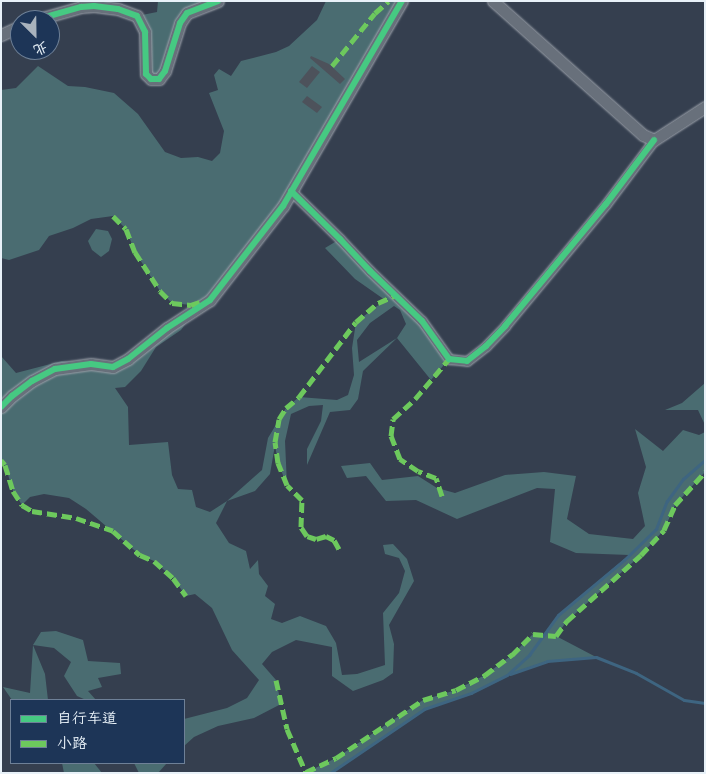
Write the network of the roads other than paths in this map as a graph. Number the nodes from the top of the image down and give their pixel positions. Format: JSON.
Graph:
{"nodes":[{"id":1,"x":218,"y":1,"type":"edge"},
{"id":2,"x":402,"y":1,"type":"edge"},
{"id":3,"x":493,"y":1,"type":"edge"},
{"id":4,"x":60,"y":13,"type":"edge"},
{"id":5,"x":705,"y":108,"type":"edge"},
{"id":6,"x":654,"y":140,"type":"junction"},
{"id":7,"x":292,"y":191,"type":"junction"},
{"id":8,"x":1,"y":407,"type":"edge"}],
"edges":[{"from":1,"to":4,"type":"street"},
{"from":2,"to":7,"type":"street"},
{"from":3,"to":6,"type":"street"},
{"from":5,"to":6,"type":"street"},
{"from":6,"to":7,"type":"street"},
{"from":7,"to":8,"type":"street"}]}
